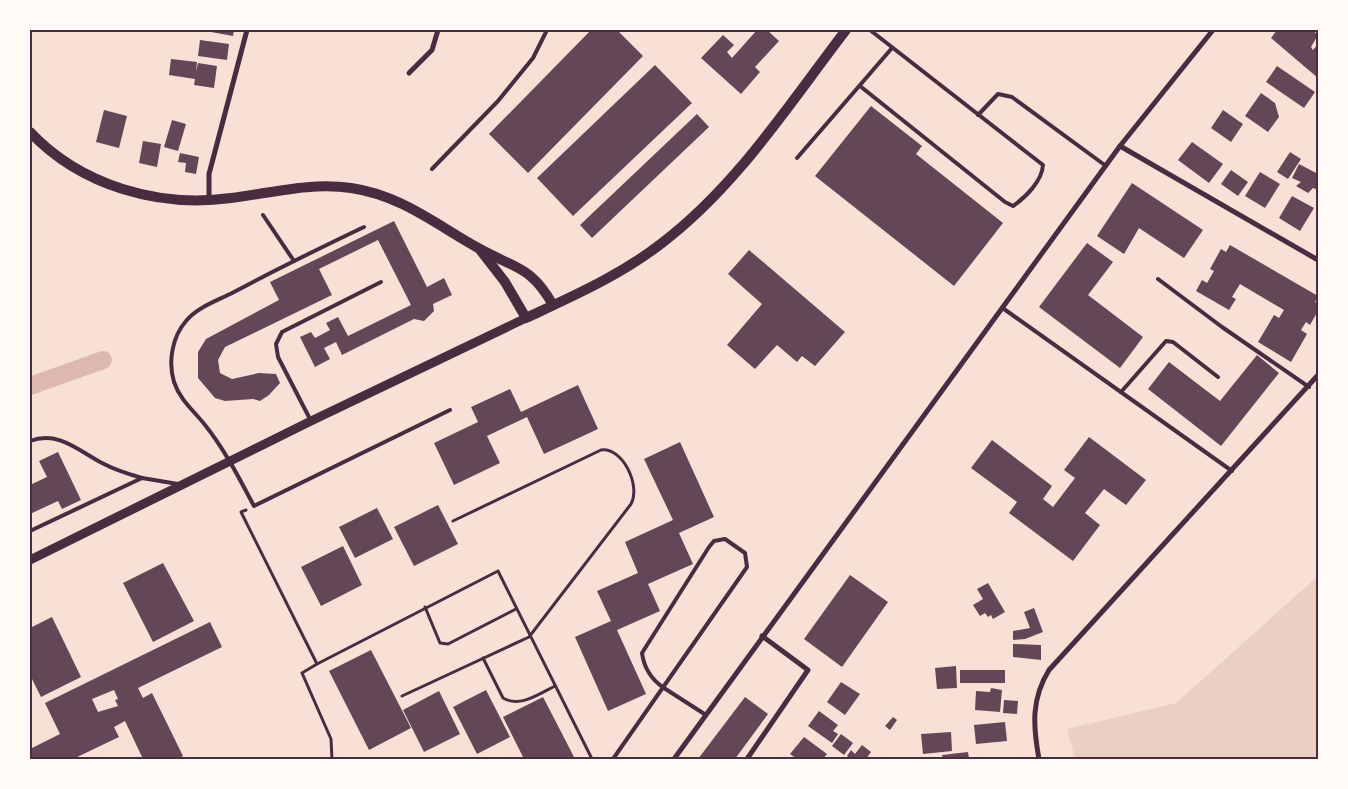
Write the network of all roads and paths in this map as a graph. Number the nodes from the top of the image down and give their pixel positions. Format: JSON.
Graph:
{"nodes":[{"id":1,"x":247,"y":30,"type":"edge"},
{"id":2,"x":438,"y":30,"type":"edge"},
{"id":3,"x":547,"y":30,"type":"edge"},
{"id":4,"x":845,"y":30,"type":"edge"},
{"id":5,"x":870,"y":30,"type":"edge"},
{"id":6,"x":1213,"y":30,"type":"edge"},
{"id":7,"x":892,"y":48,"type":"junction"},
{"id":8,"x":409,"y":73,"type":"dead end"},
{"id":9,"x":860,"y":86,"type":"junction"},
{"id":10,"x":978,"y":115,"type":"junction"},
{"id":11,"x":30,"y":132,"type":"edge"},
{"id":12,"x":1120,"y":146,"type":"junction"},
{"id":13,"x":797,"y":158,"type":"dead end"},
{"id":14,"x":1106,"y":166,"type":"junction"},
{"id":15,"x":432,"y":169,"type":"dead end"},
{"id":16,"x":209,"y":201,"type":"junction"},
{"id":17,"x":264,"y":215,"type":"dead end"},
{"id":18,"x":364,"y":227,"type":"dead end"},
{"id":19,"x":480,"y":250,"type":"junction"},
{"id":20,"x":1318,"y":260,"type":"edge"},
{"id":21,"x":294,"y":261,"type":"junction"},
{"id":22,"x":1158,"y":280,"type":"dead end"},
{"id":23,"x":381,"y":282,"type":"dead end"},
{"id":24,"x":553,"y":305,"type":"junction"},
{"id":25,"x":1004,"y":308,"type":"junction"},
{"id":26,"x":526,"y":318,"type":"junction"},
{"id":27,"x":1318,"y":375,"type":"edge"},
{"id":28,"x":1218,"y":377,"type":"dead end"},
{"id":29,"x":1309,"y":387,"type":"junction"},
{"id":30,"x":1121,"y":392,"type":"junction"},
{"id":31,"x":450,"y":410,"type":"dead end"},
{"id":32,"x":311,"y":421,"type":"junction"},
{"id":33,"x":30,"y":441,"type":"edge"},
{"id":34,"x":231,"y":461,"type":"junction"},
{"id":35,"x":1232,"y":471,"type":"junction"},
{"id":36,"x":142,"y":478,"type":"junction"},
{"id":37,"x":183,"y":485,"type":"junction"},
{"id":38,"x":254,"y":506,"type":"junction"},
{"id":39,"x":453,"y":521,"type":"dead end"},
{"id":40,"x":30,"y":530,"type":"edge"},
{"id":41,"x":30,"y":560,"type":"edge"},
{"id":42,"x":425,"y":607,"type":"junction"},
{"id":43,"x":516,"y":609,"type":"junction"},
{"id":44,"x":762,"y":636,"type":"junction"},
{"id":45,"x":529,"y":637,"type":"junction"},
{"id":46,"x":483,"y":658,"type":"junction"},
{"id":47,"x":317,"y":664,"type":"junction"},
{"id":48,"x":555,"y":686,"type":"junction"},
{"id":49,"x":664,"y":688,"type":"junction"},
{"id":50,"x":402,"y":696,"type":"dead end"},
{"id":51,"x":706,"y":715,"type":"junction"},
{"id":52,"x":332,"y":759,"type":"edge"},
{"id":53,"x":592,"y":759,"type":"edge"},
{"id":54,"x":613,"y":759,"type":"edge"},
{"id":55,"x":674,"y":759,"type":"edge"},
{"id":56,"x":747,"y":759,"type":"edge"},
{"id":57,"x":1039,"y":759,"type":"edge"}],
"edges":[{"from":1,"to":16,"type":"street"},
{"from":2,"to":8,"type":"street"},
{"from":3,"to":15,"type":"lane"},
{"from":4,"to":24,"type":"main road"},
{"from":5,"to":7,"type":"lane"},
{"from":6,"to":12,"type":"street"},
{"from":7,"to":9,"type":"lane"},
{"from":7,"to":10,"type":"lane"},
{"from":9,"to":10,"type":"lane"},
{"from":9,"to":13,"type":"lane"},
{"from":10,"to":14,"type":"lane"},
{"from":11,"to":16,"type":"main road"},
{"from":12,"to":14,"type":"street"},
{"from":12,"to":20,"type":"street"},
{"from":14,"to":25,"type":"street"},
{"from":16,"to":19,"type":"main road"},
{"from":17,"to":21,"type":"lane"},
{"from":18,"to":21,"type":"lane"},
{"from":19,"to":24,"type":"main road"},
{"from":19,"to":26,"type":"main road"},
{"from":21,"to":34,"type":"lane"},
{"from":22,"to":29,"type":"lane"},
{"from":23,"to":32,"type":"lane"},
{"from":24,"to":26,"type":"main road"},
{"from":25,"to":30,"type":"lane"},
{"from":25,"to":44,"type":"street"},
{"from":26,"to":32,"type":"street"},
{"from":27,"to":29,"type":"street"},
{"from":28,"to":30,"type":"lane"},
{"from":29,"to":35,"type":"street"},
{"from":30,"to":35,"type":"lane"},
{"from":31,"to":38,"type":"lane"},
{"from":32,"to":34,"type":"street"},
{"from":33,"to":36,"type":"lane"},
{"from":34,"to":37,"type":"street"},
{"from":34,"to":38,"type":"lane"},
{"from":35,"to":57,"type":"street"},
{"from":36,"to":37,"type":"lane"},
{"from":36,"to":40,"type":"lane"},
{"from":37,"to":41,"type":"street"},
{"from":38,"to":47,"type":"path"},
{"from":39,"to":45,"type":"path"},
{"from":42,"to":43,"type":"path"},
{"from":42,"to":43,"type":"path"},
{"from":42,"to":47,"type":"path"},
{"from":43,"to":45,"type":"path"},
{"from":44,"to":51,"type":"street"},
{"from":44,"to":56,"type":"street"},
{"from":45,"to":46,"type":"path"},
{"from":45,"to":48,"type":"path"},
{"from":46,"to":48,"type":"path"},
{"from":46,"to":50,"type":"path"},
{"from":47,"to":52,"type":"path"},
{"from":48,"to":53,"type":"path"},
{"from":49,"to":49,"type":"lane"},
{"from":49,"to":51,"type":"lane"},
{"from":49,"to":54,"type":"lane"},
{"from":51,"to":55,"type":"street"}]}
